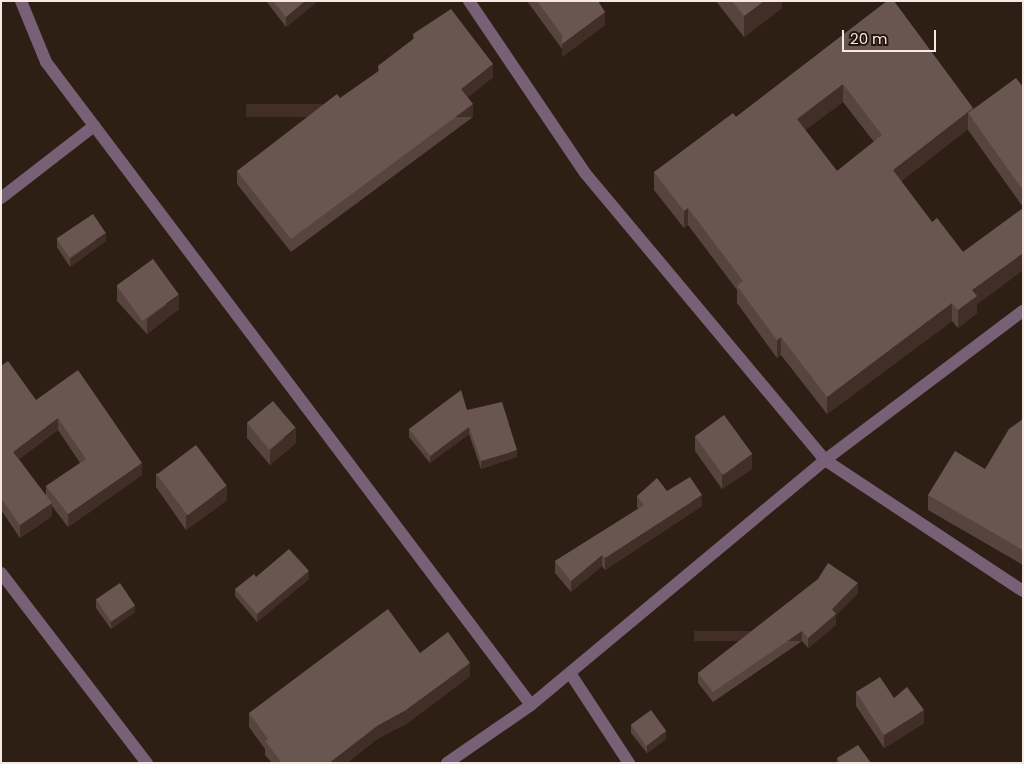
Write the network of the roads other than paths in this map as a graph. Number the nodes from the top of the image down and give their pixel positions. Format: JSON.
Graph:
{"nodes":[{"id":1,"x":21,"y":1,"type":"edge"},
{"id":2,"x":469,"y":1,"type":"edge"},
{"id":3,"x":94,"y":126,"type":"junction"},
{"id":4,"x":1,"y":198,"type":"edge"},
{"id":5,"x":1023,"y":311,"type":"edge"},
{"id":6,"x":825,"y":460,"type":"junction"},
{"id":7,"x":1,"y":573,"type":"edge"},
{"id":8,"x":1023,"y":591,"type":"edge"},
{"id":9,"x":570,"y":673,"type":"junction"},
{"id":10,"x":531,"y":704,"type":"junction"},
{"id":11,"x":147,"y":763,"type":"edge"},
{"id":12,"x":447,"y":763,"type":"edge"},
{"id":13,"x":629,"y":763,"type":"edge"}],
"edges":[{"from":1,"to":3,"type":"street"},
{"from":2,"to":6,"type":"street"},
{"from":3,"to":4,"type":"street"},
{"from":3,"to":10,"type":"street"},
{"from":5,"to":6,"type":"street"},
{"from":6,"to":8,"type":"street"},
{"from":6,"to":9,"type":"street"},
{"from":7,"to":11,"type":"street"},
{"from":9,"to":10,"type":"street"},
{"from":9,"to":13,"type":"street"},
{"from":10,"to":12,"type":"street"}]}
